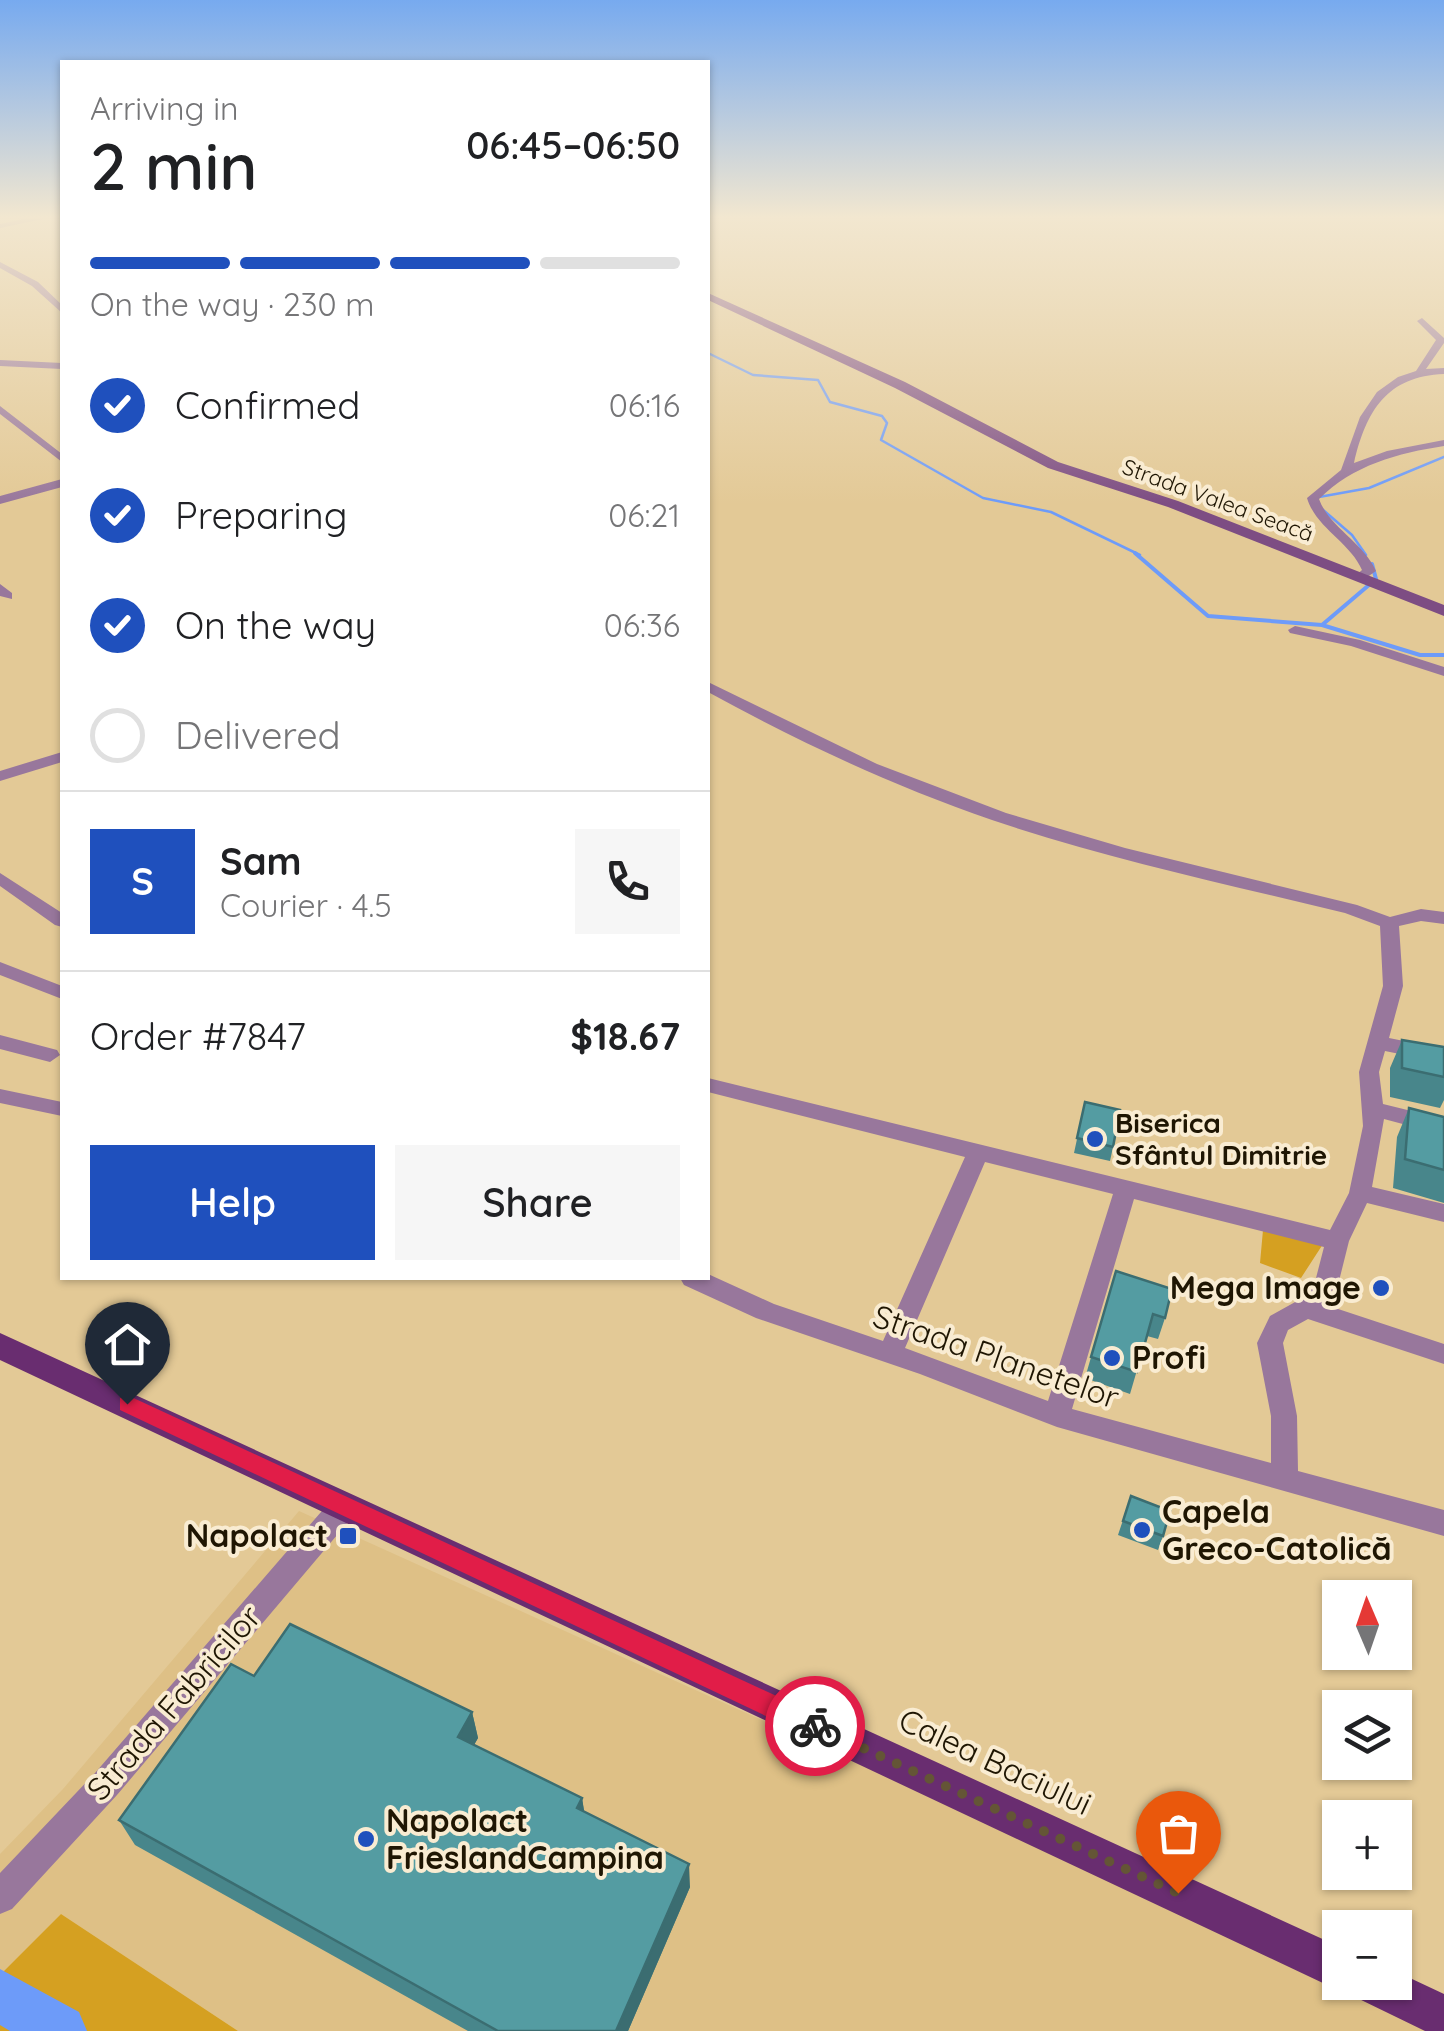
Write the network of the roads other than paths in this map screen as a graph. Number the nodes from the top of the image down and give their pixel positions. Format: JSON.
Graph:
{"nodes":[{"id":1,"x":745,"y":314,"type":"edge"},
{"id":2,"x":1422,"y":321,"type":"dead end"},
{"id":3,"x":0,"y":363,"type":"edge"},
{"id":4,"x":60,"y":366,"type":"edge"},
{"id":5,"x":1420,"y":370,"type":"junction"},
{"id":6,"x":1444,"y":371,"type":"edge"},
{"id":7,"x":0,"y":409,"type":"edge"},
{"id":8,"x":1444,"y":443,"type":"edge"},
{"id":9,"x":60,"y":457,"type":"edge"},
{"id":10,"x":1347,"y":471,"type":"junction"},
{"id":11,"x":60,"y":483,"type":"edge"},
{"id":12,"x":0,"y":500,"type":"edge"},
{"id":13,"x":1362,"y":578,"type":"junction"},
{"id":14,"x":1444,"y":611,"type":"edge"},
{"id":15,"x":1295,"y":630,"type":"dead end"},
{"id":16,"x":1444,"y":672,"type":"edge"},
{"id":17,"x":710,"y":687,"type":"edge"},
{"id":18,"x":60,"y":758,"type":"edge"},
{"id":19,"x":0,"y":776,"type":"edge"},
{"id":20,"x":0,"y":878,"type":"edge"},
{"id":21,"x":1444,"y":918,"type":"edge"},
{"id":22,"x":60,"y":920,"type":"edge"},
{"id":23,"x":1389,"y":923,"type":"junction"},
{"id":24,"x":0,"y":968,"type":"edge"},
{"id":25,"x":60,"y":991,"type":"edge"},
{"id":26,"x":0,"y":1042,"type":"edge"},
{"id":27,"x":1378,"y":1043,"type":"junction"},
{"id":28,"x":50,"y":1054,"type":"dead end"},
{"id":29,"x":1444,"y":1056,"type":"edge"},
{"id":30,"x":710,"y":1085,"type":"edge"},
{"id":31,"x":0,"y":1096,"type":"edge"},
{"id":32,"x":60,"y":1109,"type":"edge"},
{"id":33,"x":1374,"y":1109,"type":"junction"},
{"id":34,"x":1444,"y":1126,"type":"edge"},
{"id":35,"x":978,"y":1152,"type":"junction"},
{"id":36,"x":1126,"y":1188,"type":"junction"},
{"id":37,"x":1360,"y":1192,"type":"junction"},
{"id":38,"x":1444,"y":1213,"type":"edge"},
{"id":39,"x":1337,"y":1240,"type":"junction"},
{"id":40,"x":696,"y":1280,"type":"edge"},
{"id":41,"x":1306,"y":1308,"type":"junction"},
{"id":42,"x":0,"y":1346,"type":"edge"},
{"id":43,"x":890,"y":1354,"type":"junction"},
{"id":44,"x":1444,"y":1354,"type":"edge"},
{"id":45,"x":1056,"y":1416,"type":"junction"},
{"id":46,"x":1285,"y":1480,"type":"junction"},
{"id":47,"x":344,"y":1506,"type":"junction"},
{"id":48,"x":1444,"y":1523,"type":"edge"},
{"id":49,"x":8,"y":1887,"type":"edge"},
{"id":50,"x":1322,"y":1961,"type":"edge"},
{"id":51,"x":1408,"y":2000,"type":"edge"},
{"id":52,"x":1444,"y":2017,"type":"edge"}],
"edges":[{"from":1,"to":13,"type":"main road","name":"Strada Valea Seacă"},
{"from":2,"to":5,"type":"street"},
{"from":3,"to":4,"type":"street"},
{"from":5,"to":6,"type":"street"},
{"from":5,"to":10,"type":"street"},
{"from":7,"to":9,"type":"street"},
{"from":8,"to":10,"type":"street"},
{"from":10,"to":13,"type":"street"},
{"from":11,"to":12,"type":"street"},
{"from":13,"to":14,"type":"main road","name":"Strada Valea Seacă"},
{"from":15,"to":16,"type":"street"},
{"from":17,"to":23,"type":"street"},
{"from":18,"to":19,"type":"street"},
{"from":20,"to":22,"type":"street"},
{"from":21,"to":23,"type":"street"},
{"from":23,"to":27,"type":"street"},
{"from":24,"to":25,"type":"street"},
{"from":26,"to":28,"type":"street"},
{"from":27,"to":29,"type":"street"},
{"from":27,"to":33,"type":"street"},
{"from":30,"to":35,"type":"street"},
{"from":31,"to":32,"type":"street"},
{"from":33,"to":34,"type":"street"},
{"from":33,"to":37,"type":"street"},
{"from":35,"to":36,"type":"street"},
{"from":35,"to":43,"type":"street"},
{"from":36,"to":39,"type":"street"},
{"from":36,"to":45,"type":"street"},
{"from":37,"to":38,"type":"street"},
{"from":37,"to":39,"type":"street"},
{"from":39,"to":41,"type":"street"},
{"from":40,"to":43,"type":"street","name":"Strada Planetelor"},
{"from":41,"to":44,"type":"street"},
{"from":41,"to":46,"type":"street"},
{"from":42,"to":47,"type":"main road","name":"Calea Baciului"},
{"from":43,"to":45,"type":"street","name":"Strada Planetelor"},
{"from":45,"to":46,"type":"street","name":"Strada Planetelor"},
{"from":46,"to":48,"type":"street","name":"Strada Planetelor"},
{"from":47,"to":49,"type":"street","name":"Strada Fabricilor"},
{"from":47,"to":50,"type":"main road","name":"Calea Baciului"},
{"from":51,"to":52,"type":"main road"}]}
